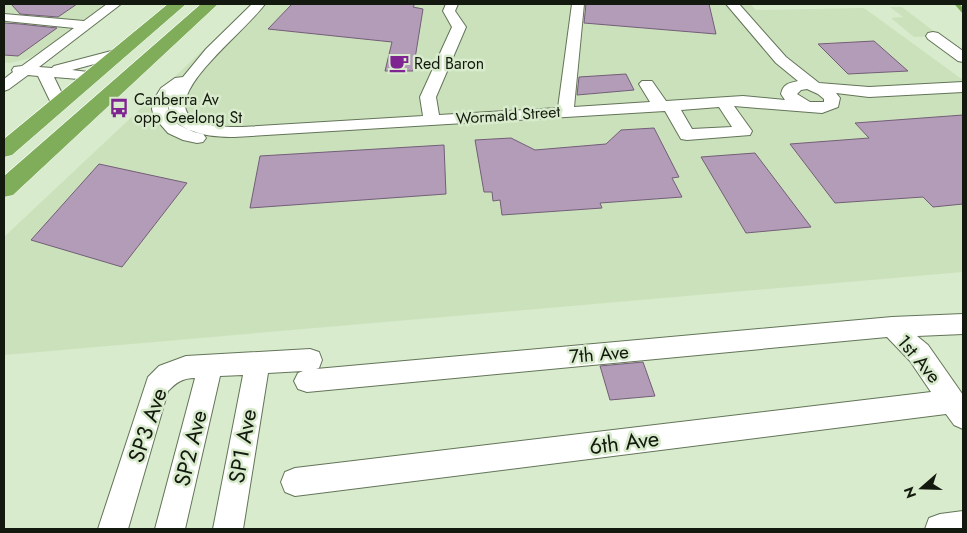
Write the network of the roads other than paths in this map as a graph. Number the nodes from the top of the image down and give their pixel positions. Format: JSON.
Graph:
{"nodes":[{"id":1,"x":114,"y":4,"type":"edge"},
{"id":2,"x":178,"y":4,"type":"edge"},
{"id":3,"x":210,"y":4,"type":"edge"},
{"id":4,"x":259,"y":4,"type":"edge"},
{"id":5,"x":452,"y":4,"type":"edge"},
{"id":6,"x":578,"y":4,"type":"edge"},
{"id":7,"x":732,"y":4,"type":"edge"},
{"id":8,"x":6,"y":17,"type":"dead end"},
{"id":9,"x":86,"y":25,"type":"junction"},
{"id":10,"x":933,"y":36,"type":"dead end"},
{"id":11,"x":119,"y":53,"type":"junction"},
{"id":12,"x":153,"y":55,"type":"junction"},
{"id":13,"x":963,"y":58,"type":"edge"},
{"id":14,"x":781,"y":60,"type":"junction"},
{"id":15,"x":4,"y":69,"type":"edge"},
{"id":16,"x":24,"y":71,"type":"junction"},
{"id":17,"x":44,"y":72,"type":"junction"},
{"id":18,"x":91,"y":76,"type":"junction"},
{"id":19,"x":647,"y":84,"type":"dead end"},
{"id":20,"x":4,"y":86,"type":"edge"},
{"id":21,"x":792,"y":87,"type":"junction"},
{"id":22,"x":816,"y":87,"type":"junction"},
{"id":23,"x":958,"y":87,"type":"edge"},
{"id":24,"x":869,"y":92,"type":"junction"},
{"id":25,"x":518,"y":96,"type":"dead end"},
{"id":26,"x":742,"y":101,"type":"junction"},
{"id":27,"x":101,"y":102,"type":"junction"},
{"id":28,"x":723,"y":102,"type":"junction"},
{"id":29,"x":59,"y":104,"type":"junction"},
{"id":30,"x":832,"y":104,"type":"junction"},
{"id":31,"x":666,"y":105,"type":"junction"},
{"id":32,"x":804,"y":105,"type":"junction"},
{"id":33,"x":565,"y":112,"type":"junction"},
{"id":34,"x":514,"y":115,"type":"junction"},
{"id":35,"x":432,"y":120,"type":"junction"},
{"id":36,"x":4,"y":150,"type":"edge"},
{"id":37,"x":4,"y":189,"type":"edge"},
{"id":38,"x":963,"y":324,"type":"edge"},
{"id":39,"x":892,"y":327,"type":"junction"},
{"id":40,"x":256,"y":363,"type":"junction"},
{"id":41,"x":210,"y":366,"type":"junction"},
{"id":42,"x":308,"y":370,"type":"joint"},
{"id":43,"x":958,"y":409,"type":"edge"},
{"id":44,"x":295,"y":482,"type":"dead end"},
{"id":45,"x":963,"y":526,"type":"edge"},
{"id":46,"x":113,"y":529,"type":"edge"},
{"id":47,"x":170,"y":529,"type":"edge"},
{"id":48,"x":228,"y":529,"type":"edge"},
{"id":49,"x":940,"y":529,"type":"edge"}],
"edges":[{"from":1,"to":9,"type":"street"},
{"from":2,"to":11,"type":"highway"},
{"from":3,"to":12,"type":"highway"},
{"from":4,"to":35,"type":"street","name":"Wormald Street"},
{"from":5,"to":35,"type":"street"},
{"from":6,"to":33,"type":"street"},
{"from":7,"to":14,"type":"street"},
{"from":8,"to":9,"type":"street"},
{"from":9,"to":16,"type":"street"},
{"from":10,"to":13,"type":"street"},
{"from":11,"to":17,"type":"street"},
{"from":11,"to":18,"type":"highway"},
{"from":12,"to":18,"type":"highway"},
{"from":12,"to":27,"type":"highway"},
{"from":14,"to":21,"type":"street"},
{"from":14,"to":22,"type":"street"},
{"from":15,"to":16,"type":"street"},
{"from":16,"to":17,"type":"street"},
{"from":16,"to":20,"type":"street"},
{"from":17,"to":18,"type":"street"},
{"from":17,"to":29,"type":"street"},
{"from":18,"to":27,"type":"highway"},
{"from":18,"to":29,"type":"highway"},
{"from":19,"to":31,"type":"street"},
{"from":21,"to":22,"type":"street","name":"Wormald Street"},
{"from":21,"to":26,"type":"street","name":"Wormald Street"},
{"from":21,"to":32,"type":"street"},
{"from":22,"to":24,"type":"street","name":"Wormald Street"},
{"from":22,"to":30,"type":"street"},
{"from":23,"to":24,"type":"street","name":"Wormald Street"},
{"from":24,"to":30,"type":"street","name":"Wormald Street"},
{"from":25,"to":34,"type":"street"},
{"from":26,"to":28,"type":"street","name":"Wormald Street"},
{"from":26,"to":32,"type":"street","name":"Wormald Street"},
{"from":27,"to":37,"type":"highway"},
{"from":28,"to":31,"type":"street","name":"Wormald Street"},
{"from":28,"to":31,"type":"street"},
{"from":29,"to":36,"type":"highway"},
{"from":30,"to":32,"type":"street","name":"Wormald Street"},
{"from":31,"to":33,"type":"street","name":"Wormald Street"},
{"from":33,"to":34,"type":"street","name":"Wormald Street"},
{"from":34,"to":35,"type":"street","name":"Wormald Street"},
{"from":38,"to":39,"type":"street","name":"7th Ave"},
{"from":39,"to":42,"type":"street","name":"7th Ave"},
{"from":39,"to":43,"type":"street","name":"1st Ave"},
{"from":40,"to":41,"type":"street","name":"SP3 Ave"},
{"from":40,"to":42,"type":"street","name":"SP3 Ave"},
{"from":40,"to":48,"type":"street","name":"SP1 Ave"},
{"from":41,"to":46,"type":"street","name":"SP3 Ave"},
{"from":41,"to":47,"type":"street","name":"SP2 Ave"},
{"from":43,"to":44,"type":"street","name":"6th Ave"},
{"from":45,"to":49,"type":"street"}]}
